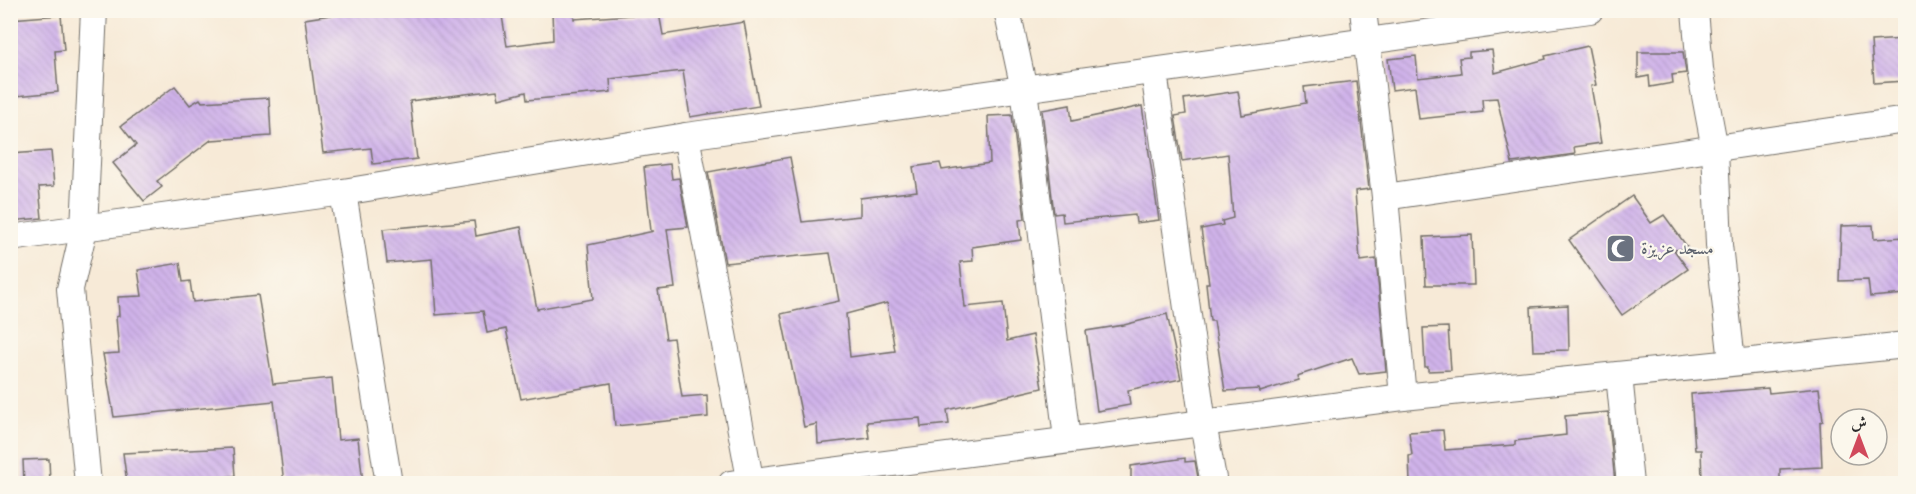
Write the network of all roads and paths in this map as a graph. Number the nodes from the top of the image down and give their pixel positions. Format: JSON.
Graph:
{"nodes":[{"id":1,"x":94,"y":10,"type":"edge"},
{"id":2,"x":1007,"y":10,"type":"edge"},
{"id":3,"x":1363,"y":10,"type":"edge"},
{"id":4,"x":1590,"y":10,"type":"edge"},
{"id":5,"x":1695,"y":10,"type":"edge"},
{"id":6,"x":1366,"y":43,"type":"junction"},
{"id":7,"x":1154,"y":72,"type":"junction"},
{"id":8,"x":1024,"y":89,"type":"junction"},
{"id":9,"x":1905,"y":120,"type":"edge"},
{"id":10,"x":686,"y":136,"type":"junction"},
{"id":11,"x":1714,"y":149,"type":"junction"},
{"id":12,"x":343,"y":192,"type":"junction"},
{"id":13,"x":1385,"y":197,"type":"junction"},
{"id":14,"x":84,"y":229,"type":"junction"},
{"id":15,"x":10,"y":238,"type":"edge"},
{"id":16,"x":1905,"y":345,"type":"edge"},
{"id":17,"x":1732,"y":362,"type":"junction"},
{"id":18,"x":1619,"y":375,"type":"junction"},
{"id":19,"x":1403,"y":397,"type":"junction"},
{"id":20,"x":1203,"y":423,"type":"junction"},
{"id":21,"x":1067,"y":439,"type":"junction"},
{"id":22,"x":88,"y":483,"type":"edge"},
{"id":23,"x":388,"y":483,"type":"edge"},
{"id":24,"x":744,"y":483,"type":"edge"},
{"id":25,"x":1214,"y":483,"type":"edge"},
{"id":26,"x":1630,"y":483,"type":"edge"}],
"edges":[{"from":1,"to":14,"type":"street"},
{"from":2,"to":8,"type":"street"},
{"from":3,"to":6,"type":"street"},
{"from":4,"to":6,"type":"street"},
{"from":5,"to":11,"type":"street"},
{"from":6,"to":7,"type":"street"},
{"from":6,"to":13,"type":"street"},
{"from":7,"to":8,"type":"street"},
{"from":7,"to":20,"type":"street"},
{"from":8,"to":10,"type":"street"},
{"from":8,"to":21,"type":"street"},
{"from":9,"to":11,"type":"street"},
{"from":10,"to":12,"type":"street"},
{"from":10,"to":24,"type":"street"},
{"from":11,"to":13,"type":"street"},
{"from":11,"to":17,"type":"street"},
{"from":12,"to":14,"type":"street"},
{"from":12,"to":23,"type":"street"},
{"from":13,"to":19,"type":"street"},
{"from":14,"to":15,"type":"street"},
{"from":14,"to":22,"type":"street"},
{"from":16,"to":17,"type":"street"},
{"from":17,"to":18,"type":"street"},
{"from":18,"to":19,"type":"street"},
{"from":18,"to":26,"type":"street"},
{"from":19,"to":20,"type":"street"},
{"from":20,"to":21,"type":"street"},
{"from":20,"to":25,"type":"street"},
{"from":21,"to":24,"type":"street"}]}
